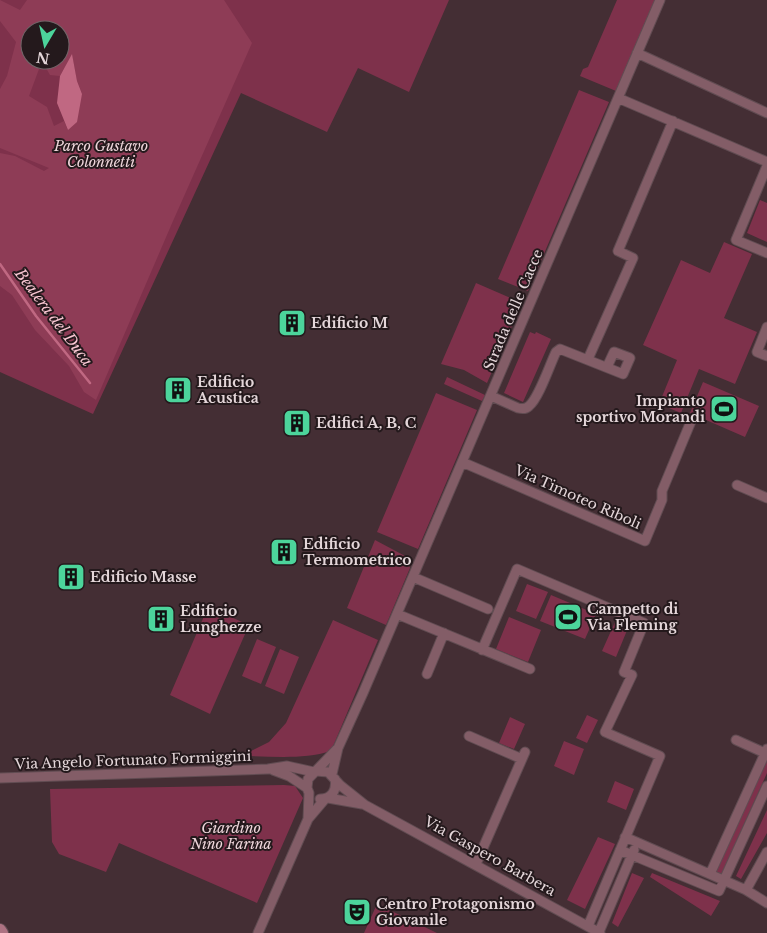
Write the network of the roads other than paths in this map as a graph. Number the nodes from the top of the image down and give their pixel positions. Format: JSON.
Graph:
{"nodes":[{"id":1,"x":660,"y":0,"type":"edge"},
{"id":2,"x":638,"y":53,"type":"junction"},
{"id":3,"x":618,"y":98,"type":"junction"},
{"id":4,"x":767,"y":113,"type":"edge"},
{"id":5,"x":673,"y":122,"type":"junction"},
{"id":6,"x":767,"y":162,"type":"edge"},
{"id":7,"x":767,"y":166,"type":"edge"},
{"id":8,"x":767,"y":254,"type":"edge"},
{"id":9,"x":767,"y":327,"type":"edge"},
{"id":10,"x":767,"y":356,"type":"edge"},
{"id":11,"x":588,"y":359,"type":"junction"},
{"id":12,"x":607,"y":367,"type":"dead end"},
{"id":13,"x":490,"y":396,"type":"junction"},
{"id":14,"x":692,"y":420,"type":"dead end"},
{"id":15,"x":462,"y":462,"type":"junction"},
{"id":16,"x":737,"y":485,"type":"dead end"},
{"id":17,"x":767,"y":498,"type":"edge"},
{"id":18,"x":413,"y":577,"type":"junction"},
{"id":19,"x":488,"y":608,"type":"dead end"},
{"id":20,"x":397,"y":614,"type":"junction"},
{"id":21,"x":444,"y":634,"type":"junction"},
{"id":22,"x":482,"y":650,"type":"junction"},
{"id":23,"x":530,"y":670,"type":"dead end"},
{"id":24,"x":427,"y":674,"type":"dead end"},
{"id":25,"x":469,"y":736,"type":"dead end"},
{"id":26,"x":736,"y":740,"type":"dead end"},
{"id":27,"x":338,"y":748,"type":"junction"},
{"id":28,"x":766,"y":752,"type":"edge"},
{"id":29,"x":268,"y":769,"type":"junction"},
{"id":30,"x":315,"y":771,"type":"junction"},
{"id":31,"x":333,"y":776,"type":"junction"},
{"id":32,"x":0,"y":778,"type":"edge"},
{"id":33,"x":767,"y":786,"type":"edge"},
{"id":34,"x":308,"y":790,"type":"junction"},
{"id":35,"x":326,"y":798,"type":"junction"},
{"id":36,"x":366,"y":805,"type":"junction"},
{"id":37,"x":308,"y":820,"type":"junction"},
{"id":38,"x":625,"y":837,"type":"junction"},
{"id":39,"x":637,"y":842,"type":"junction"},
{"id":40,"x":620,"y":850,"type":"junction"},
{"id":41,"x":767,"y":852,"type":"edge"},
{"id":42,"x":632,"y":855,"type":"junction"},
{"id":43,"x":476,"y":864,"type":"junction"},
{"id":44,"x":710,"y":874,"type":"junction"},
{"id":45,"x":724,"y":880,"type":"junction"},
{"id":46,"x":746,"y":890,"type":"junction"},
{"id":47,"x":767,"y":903,"type":"edge"},
{"id":48,"x":588,"y":926,"type":"junction"},
{"id":49,"x":0,"y":930,"type":"edge"},
{"id":50,"x":2,"y":933,"type":"edge"},
{"id":51,"x":258,"y":933,"type":"edge"},
{"id":52,"x":600,"y":933,"type":"edge"}],
"edges":[{"from":1,"to":2,"type":"street","name":"Strada delle Cacce"},
{"from":2,"to":3,"type":"street","name":"Strada delle Cacce"},
{"from":2,"to":4,"type":"street"},
{"from":3,"to":5,"type":"street"},
{"from":3,"to":13,"type":"street","name":"Strada delle Cacce"},
{"from":5,"to":6,"type":"street"},
{"from":5,"to":11,"type":"street"},
{"from":7,"to":8,"type":"street"},
{"from":9,"to":10,"type":"street"},
{"from":11,"to":12,"type":"street"},
{"from":11,"to":13,"type":"street"},
{"from":13,"to":15,"type":"street","name":"Strada delle Cacce"},
{"from":14,"to":15,"type":"street","name":"Via Timoteo Riboli"},
{"from":15,"to":18,"type":"street","name":"Strada delle Cacce"},
{"from":16,"to":17,"type":"street"},
{"from":18,"to":19,"type":"street"},
{"from":18,"to":20,"type":"street","name":"Strada delle Cacce"},
{"from":20,"to":21,"type":"street"},
{"from":20,"to":27,"type":"street","name":"Strada delle Cacce"},
{"from":21,"to":22,"type":"street"},
{"from":21,"to":24,"type":"street"},
{"from":22,"to":23,"type":"street"},
{"from":22,"to":38,"type":"street"},
{"from":25,"to":43,"type":"street"},
{"from":26,"to":28,"type":"street"},
{"from":27,"to":30,"type":"street","name":"Strada delle Cacce"},
{"from":27,"to":31,"type":"street","name":"Strada delle Cacce"},
{"from":28,"to":44,"type":"street"},
{"from":29,"to":30,"type":"street","name":"Via Angelo Fortunato Formiggini"},
{"from":29,"to":32,"type":"street","name":"Via Angelo Fortunato Formiggini"},
{"from":29,"to":34,"type":"street","name":"Via Angelo Fortunato Formiggini"},
{"from":30,"to":31,"type":"street"},
{"from":30,"to":34,"type":"street","name":"Strada delle Cacce"},
{"from":31,"to":35,"type":"street","name":"Strada delle Cacce"},
{"from":31,"to":36,"type":"street","name":"Via Gaspero Barbera"},
{"from":33,"to":45,"type":"street"},
{"from":34,"to":35,"type":"street"},
{"from":34,"to":37,"type":"street","name":"Strada delle Cacce"},
{"from":35,"to":36,"type":"street","name":"Via Gaspero Barbera"},
{"from":35,"to":37,"type":"street","name":"Strada delle Cacce"},
{"from":36,"to":43,"type":"street","name":"Via Gaspero Barbera"},
{"from":37,"to":51,"type":"street","name":"Strada delle Cacce"},
{"from":38,"to":39,"type":"street"},
{"from":38,"to":40,"type":"street"},
{"from":39,"to":42,"type":"street"},
{"from":39,"to":44,"type":"street"},
{"from":40,"to":42,"type":"street"},
{"from":40,"to":48,"type":"street"},
{"from":41,"to":46,"type":"street"},
{"from":42,"to":45,"type":"street"},
{"from":42,"to":52,"type":"street"},
{"from":43,"to":48,"type":"street","name":"Via Gaspero Barbera"},
{"from":44,"to":45,"type":"street"},
{"from":45,"to":46,"type":"street"},
{"from":46,"to":47,"type":"street"},
{"from":48,"to":52,"type":"street","name":"Via Gaspero Barbera"},
{"from":49,"to":50,"type":"main road"}]}
